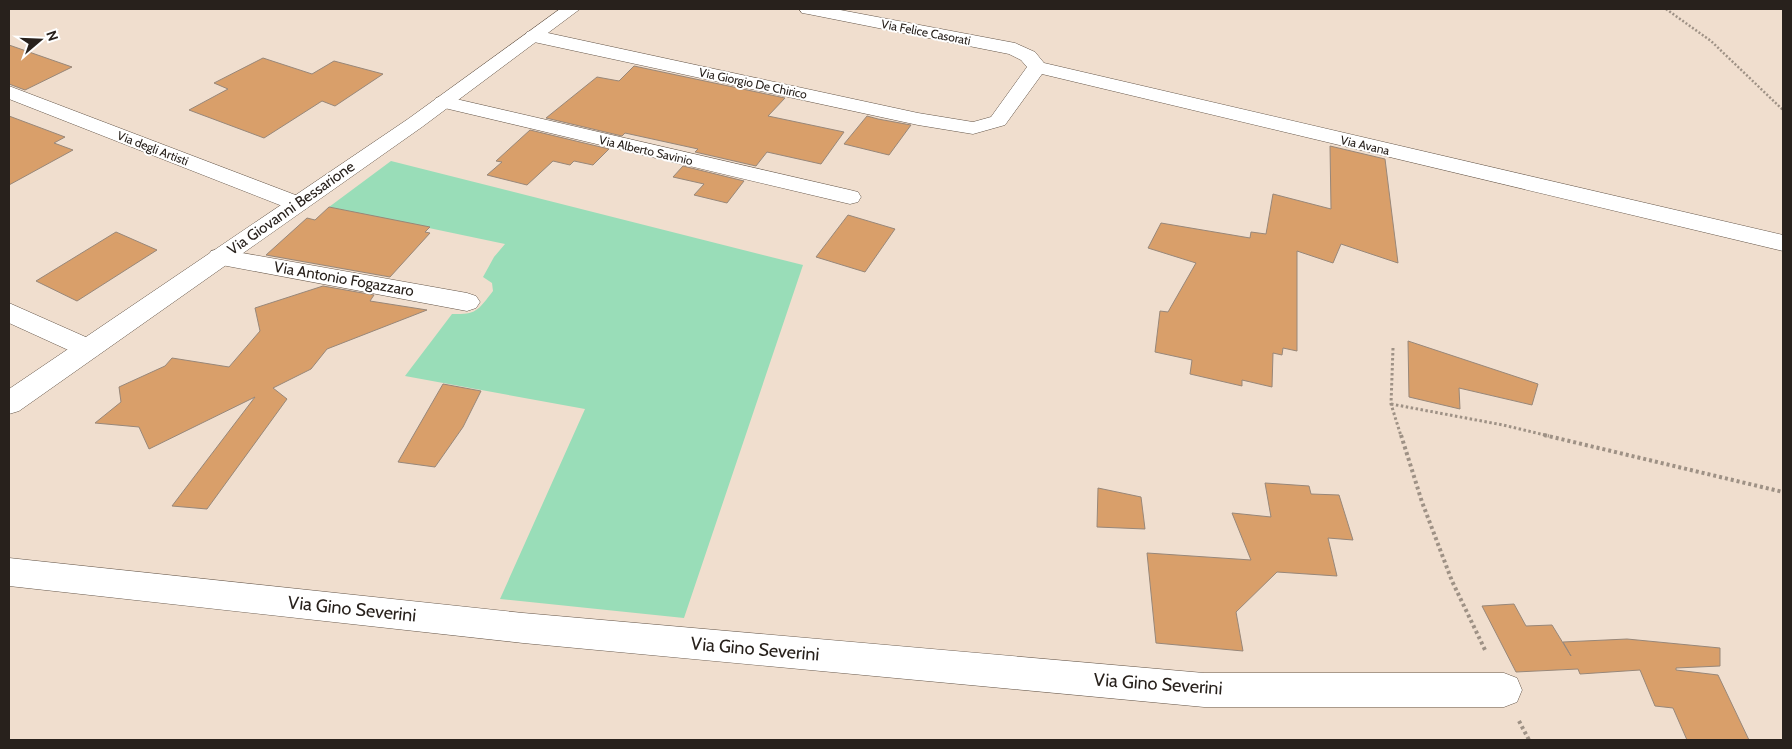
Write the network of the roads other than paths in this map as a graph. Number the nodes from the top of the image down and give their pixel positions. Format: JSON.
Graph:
{"nodes":[{"id":1,"x":571,"y":9,"type":"edge"},
{"id":2,"x":808,"y":9,"type":"edge"},
{"id":3,"x":534,"y":36,"type":"junction"},
{"id":4,"x":1037,"y":67,"type":"junction"},
{"id":5,"x":9,"y":92,"type":"edge"},
{"id":6,"x":443,"y":102,"type":"junction"},
{"id":7,"x":850,"y":197,"type":"dead end"},
{"id":8,"x":298,"y":204,"type":"junction"},
{"id":9,"x":1783,"y":243,"type":"edge"},
{"id":10,"x":220,"y":257,"type":"junction"},
{"id":11,"x":467,"y":302,"type":"dead end"},
{"id":12,"x":9,"y":312,"type":"edge"},
{"id":13,"x":88,"y":349,"type":"junction"},
{"id":14,"x":9,"y":403,"type":"edge"},
{"id":15,"x":9,"y":572,"type":"edge"},
{"id":16,"x":1504,"y":690,"type":"road end"}],
"edges":[{"from":1,"to":3,"type":"street","name":"Via Giovanni Bessarione"},
{"from":2,"to":4,"type":"street","name":"Via Felice Casorati"},
{"from":3,"to":4,"type":"street","name":"Via Giorgio De Chirico"},
{"from":3,"to":6,"type":"street","name":"Via Giovanni Bessarione"},
{"from":4,"to":9,"type":"street","name":"Via Avana"},
{"from":5,"to":8,"type":"street","name":"Via degli Artisti"},
{"from":6,"to":7,"type":"street","name":"Via Alberto Savinio"},
{"from":6,"to":8,"type":"street","name":"Via Giovanni Bessarione"},
{"from":8,"to":10,"type":"street","name":"Via Giovanni Bessarione"},
{"from":10,"to":11,"type":"street","name":"Via Antonio Fogazzaro"},
{"from":10,"to":13,"type":"street","name":"Via Giovanni Bessarione"},
{"from":12,"to":13,"type":"street"},
{"from":13,"to":14,"type":"street","name":"Via Giovanni Bessarione"},
{"from":15,"to":16,"type":"street","name":"Via Gino Severini"}]}
